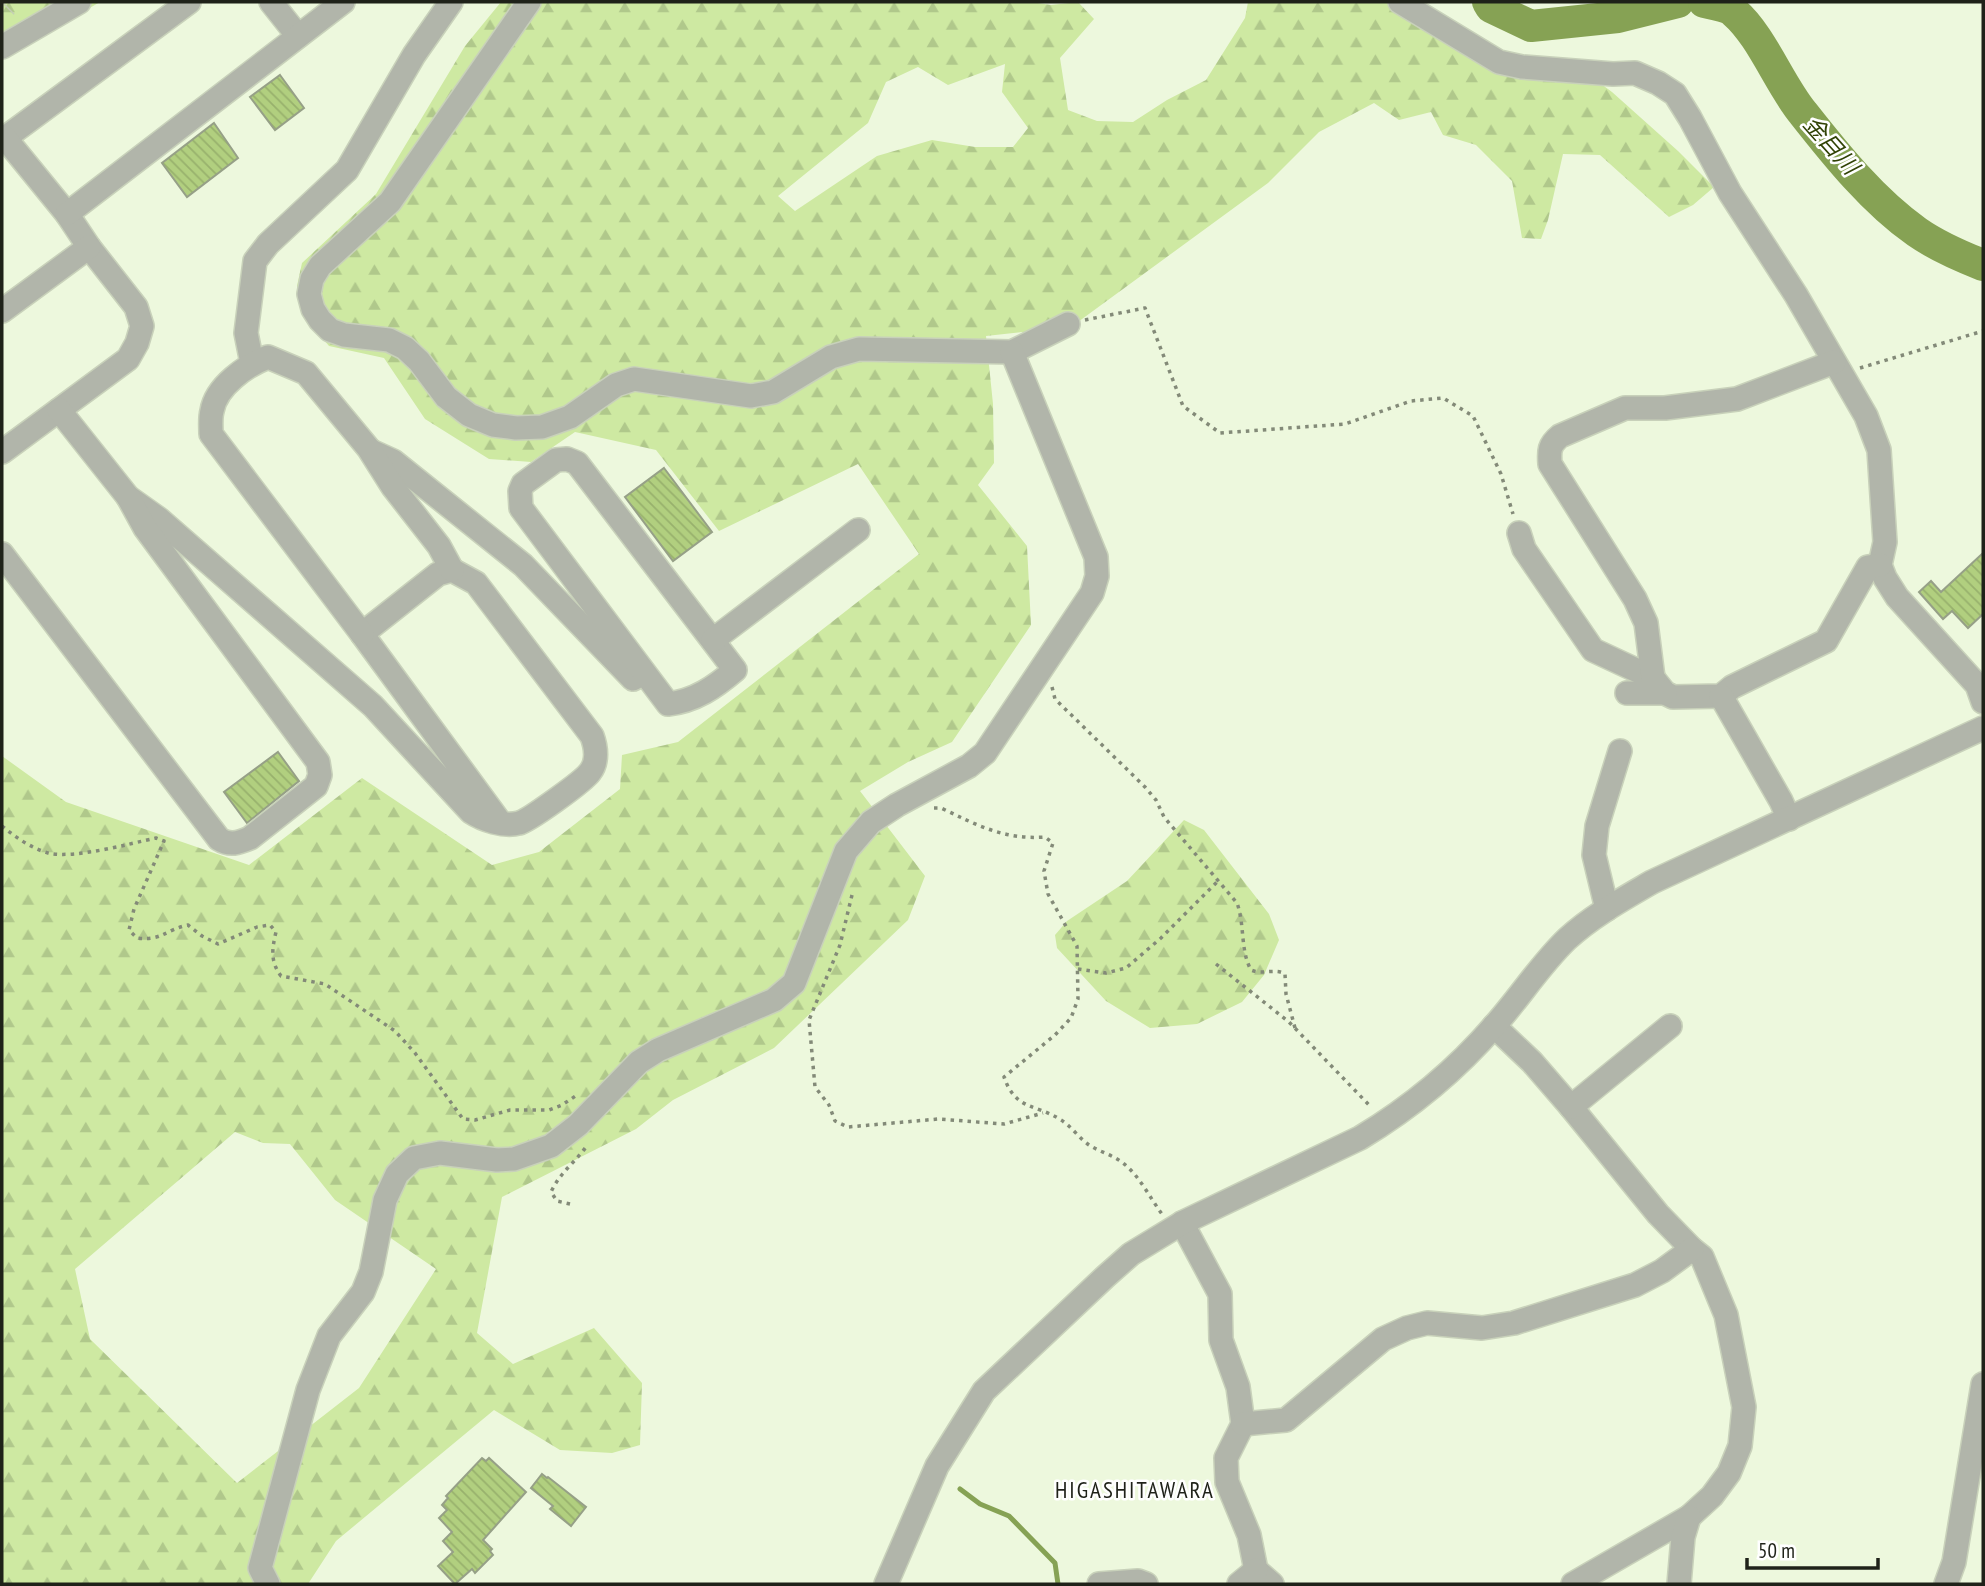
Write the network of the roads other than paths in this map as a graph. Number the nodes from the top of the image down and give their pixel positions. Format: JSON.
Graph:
{"nodes":[{"id":1,"x":79,"y":2,"type":"edge"},
{"id":2,"x":189,"y":2,"type":"edge"},
{"id":3,"x":271,"y":2,"type":"edge"},
{"id":4,"x":343,"y":2,"type":"edge"},
{"id":5,"x":451,"y":2,"type":"edge"},
{"id":6,"x":528,"y":2,"type":"edge"},
{"id":7,"x":1400,"y":2,"type":"edge"},
{"id":8,"x":298,"y":36,"type":"junction"},
{"id":9,"x":2,"y":47,"type":"edge"},
{"id":10,"x":3,"y":140,"type":"edge"},
{"id":11,"x":68,"y":214,"type":"junction"},
{"id":12,"x":89,"y":247,"type":"junction"},
{"id":13,"x":2,"y":312,"type":"edge"},
{"id":14,"x":1068,"y":324,"type":"road end"},
{"id":15,"x":1012,"y":352,"type":"junction"},
{"id":16,"x":252,"y":363,"type":"junction"},
{"id":17,"x":1838,"y":368,"type":"junction"},
{"id":18,"x":59,"y":410,"type":"junction"},
{"id":19,"x":369,"y":449,"type":"junction"},
{"id":20,"x":2,"y":452,"type":"edge"},
{"id":21,"x":128,"y":498,"type":"junction"},
{"id":22,"x":858,"y":530,"type":"dead end"},
{"id":23,"x":1519,"y":533,"type":"road end"},
{"id":24,"x":2,"y":554,"type":"edge"},
{"id":25,"x":1880,"y":565,"type":"junction"},
{"id":26,"x":452,"y":570,"type":"junction"},
{"id":27,"x":362,"y":634,"type":"junction"},
{"id":28,"x":713,"y":640,"type":"junction"},
{"id":29,"x":645,"y":673,"type":"junction"},
{"id":30,"x":1659,"y":686,"type":"junction"},
{"id":31,"x":1627,"y":693,"type":"dead end"},
{"id":32,"x":1721,"y":696,"type":"junction"},
{"id":33,"x":1983,"y":702,"type":"edge"},
{"id":34,"x":1983,"y":728,"type":"edge"},
{"id":35,"x":1619,"y":751,"type":"dead end"},
{"id":36,"x":1788,"y":820,"type":"junction"},
{"id":37,"x":500,"y":822,"type":"junction"},
{"id":38,"x":1607,"y":909,"type":"junction"},
{"id":39,"x":1494,"y":1026,"type":"junction"},
{"id":40,"x":1670,"y":1026,"type":"dead end"},
{"id":41,"x":1571,"y":1107,"type":"junction"},
{"id":42,"x":1177,"y":1226,"type":"junction"},
{"id":43,"x":1692,"y":1249,"type":"junction"},
{"id":44,"x":1983,"y":1384,"type":"edge"},
{"id":45,"x":1243,"y":1424,"type":"junction"},
{"id":46,"x":1689,"y":1517,"type":"junction"},
{"id":47,"x":1256,"y":1580,"type":"edge"},
{"id":48,"x":268,"y":1584,"type":"edge"},
{"id":49,"x":886,"y":1584,"type":"edge"},
{"id":50,"x":1099,"y":1584,"type":"edge"},
{"id":51,"x":1146,"y":1584,"type":"edge"},
{"id":52,"x":1573,"y":1584,"type":"edge"},
{"id":53,"x":1679,"y":1584,"type":"edge"},
{"id":54,"x":1946,"y":1584,"type":"edge"}],
"edges":[{"from":1,"to":9,"type":"street"},
{"from":2,"to":10,"type":"street"},
{"from":3,"to":8,"type":"street"},
{"from":4,"to":8,"type":"street"},
{"from":5,"to":16,"type":"street"},
{"from":6,"to":15,"type":"street"},
{"from":7,"to":17,"type":"street"},
{"from":8,"to":11,"type":"street"},
{"from":10,"to":11,"type":"street"},
{"from":11,"to":12,"type":"street"},
{"from":12,"to":13,"type":"street"},
{"from":12,"to":18,"type":"street"},
{"from":14,"to":15,"type":"street"},
{"from":15,"to":48,"type":"street"},
{"from":16,"to":19,"type":"street"},
{"from":16,"to":27,"type":"street"},
{"from":17,"to":25,"type":"street"},
{"from":17,"to":30,"type":"street"},
{"from":18,"to":20,"type":"street"},
{"from":18,"to":21,"type":"street"},
{"from":19,"to":26,"type":"street"},
{"from":19,"to":29,"type":"street"},
{"from":21,"to":24,"type":"street"},
{"from":21,"to":37,"type":"street"},
{"from":22,"to":28,"type":"street"},
{"from":23,"to":30,"type":"street"},
{"from":25,"to":32,"type":"street"},
{"from":25,"to":33,"type":"street"},
{"from":26,"to":27,"type":"street"},
{"from":26,"to":37,"type":"street"},
{"from":27,"to":37,"type":"street"},
{"from":28,"to":29,"type":"street"},
{"from":28,"to":29,"type":"street"},
{"from":30,"to":31,"type":"street"},
{"from":30,"to":32,"type":"street"},
{"from":32,"to":36,"type":"street"},
{"from":34,"to":36,"type":"street"},
{"from":35,"to":38,"type":"street"},
{"from":36,"to":38,"type":"street"},
{"from":38,"to":39,"type":"street"},
{"from":39,"to":41,"type":"street"},
{"from":39,"to":42,"type":"street"},
{"from":40,"to":41,"type":"street"},
{"from":41,"to":43,"type":"street"},
{"from":42,"to":45,"type":"street"},
{"from":42,"to":49,"type":"street"},
{"from":43,"to":45,"type":"street"},
{"from":43,"to":46,"type":"street"},
{"from":44,"to":54,"type":"street"},
{"from":45,"to":47,"type":"street"},
{"from":46,"to":52,"type":"street"},
{"from":46,"to":53,"type":"street"},
{"from":50,"to":51,"type":"street"}]}
